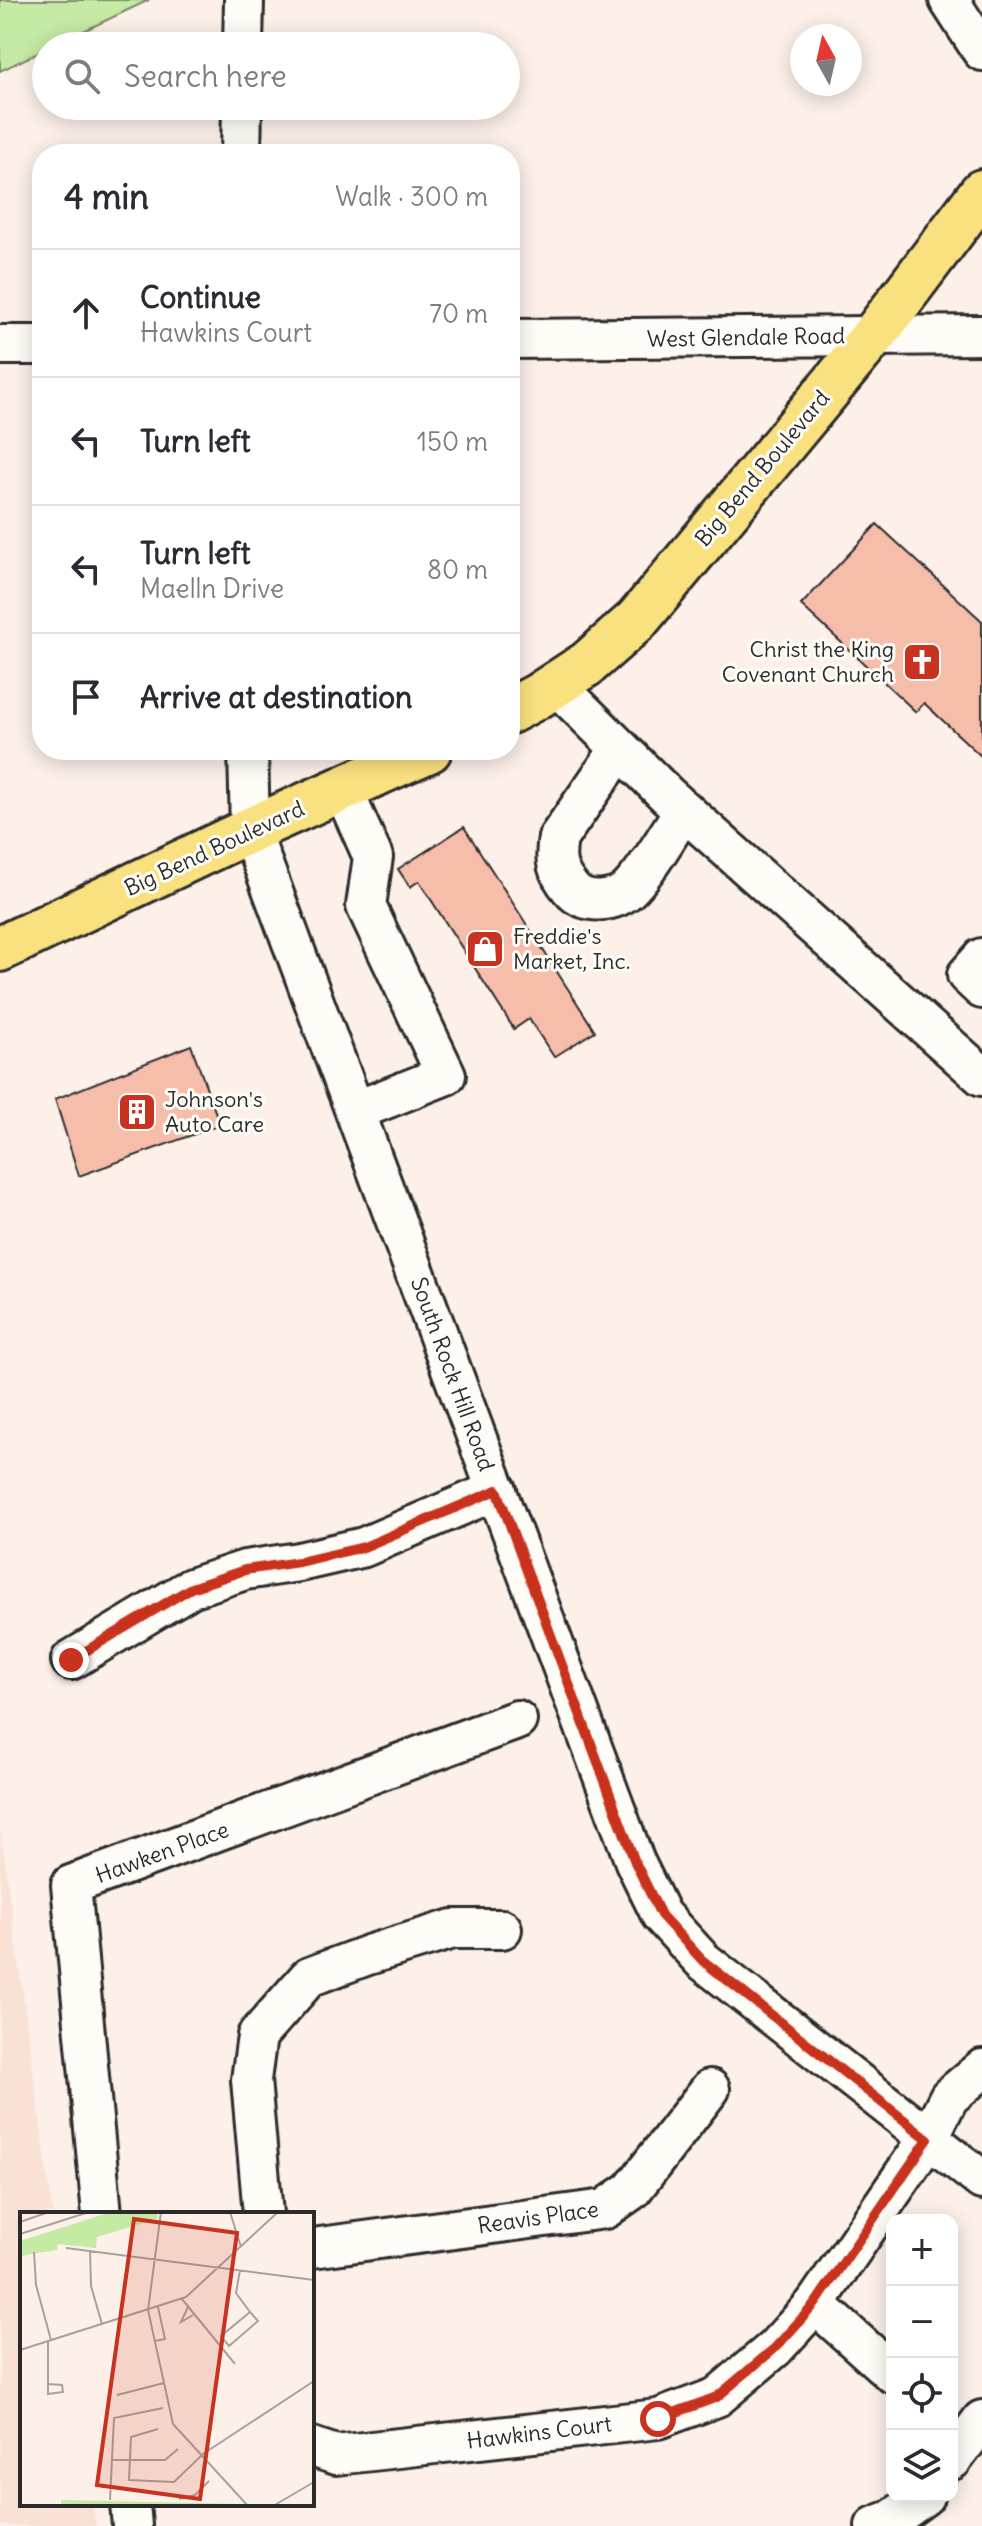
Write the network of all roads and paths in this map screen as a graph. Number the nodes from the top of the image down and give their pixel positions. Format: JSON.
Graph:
{"nodes":[{"id":1,"x":244,"y":0,"type":"edge"},
{"id":2,"x":949,"y":0,"type":"edge"},
{"id":3,"x":243,"y":32,"type":"edge"},
{"id":4,"x":982,"y":51,"type":"edge"},
{"id":5,"x":242,"y":120,"type":"edge"},
{"id":6,"x":241,"y":144,"type":"edge"},
{"id":7,"x":982,"y":192,"type":"edge"},
{"id":8,"x":874,"y":335,"type":"junction"},
{"id":9,"x":982,"y":335,"type":"edge"},
{"id":10,"x":520,"y":339,"type":"edge"},
{"id":11,"x":0,"y":345,"type":"edge"},
{"id":12,"x":32,"y":345,"type":"edge"},
{"id":13,"x":556,"y":685,"type":"junction"},
{"id":14,"x":520,"y":705,"type":"edge"},
{"id":15,"x":620,"y":749,"type":"junction"},
{"id":16,"x":248,"y":760,"type":"edge"},
{"id":17,"x":408,"y":760,"type":"edge"},
{"id":18,"x":343,"y":790,"type":"junction"},
{"id":19,"x":684,"y":810,"type":"junction"},
{"id":20,"x":250,"y":830,"type":"junction"},
{"id":21,"x":0,"y":949,"type":"edge"},
{"id":22,"x":982,"y":958,"type":"edge"},
{"id":23,"x":982,"y":989,"type":"edge"},
{"id":24,"x":982,"y":1076,"type":"edge"},
{"id":25,"x":355,"y":1111,"type":"junction"},
{"id":26,"x":497,"y":1490,"type":"junction"},
{"id":27,"x":71,"y":1660,"type":"dead end"},
{"id":28,"x":517,"y":1720,"type":"dead end"},
{"id":29,"x":502,"y":1929,"type":"dead end"},
{"id":30,"x":982,"y":2069,"type":"edge"},
{"id":31,"x":710,"y":2089,"type":"dead end"},
{"id":32,"x":928,"y":2139,"type":"junction"},
{"id":33,"x":982,"y":2180,"type":"edge"},
{"id":34,"x":102,"y":2212,"type":"edge"},
{"id":35,"x":263,"y":2212,"type":"edge"},
{"id":36,"x":314,"y":2248,"type":"edge"},
{"id":37,"x":815,"y":2304,"type":"junction"},
{"id":38,"x":886,"y":2368,"type":"edge"},
{"id":39,"x":314,"y":2448,"type":"edge"},
{"id":40,"x":916,"y":2502,"type":"edge"},
{"id":41,"x":130,"y":2506,"type":"edge"},
{"id":42,"x":132,"y":2526,"type":"edge"},
{"id":43,"x":875,"y":2526,"type":"edge"}],
"edges":[{"from":1,"to":3,"type":"street"},
{"from":2,"to":4,"type":"street"},
{"from":5,"to":6,"type":"street"},
{"from":7,"to":8,"type":"main road","name":"Big Bend Boulevard"},
{"from":8,"to":9,"type":"street","name":"West Glendale Road"},
{"from":8,"to":10,"type":"street","name":"West Glendale Road"},
{"from":8,"to":13,"type":"main road","name":"Big Bend Boulevard"},
{"from":11,"to":12,"type":"street"},
{"from":13,"to":14,"type":"main road","name":"Big Bend Boulevard"},
{"from":13,"to":15,"type":"street"},
{"from":15,"to":19,"type":"street"},
{"from":15,"to":19,"type":"street"},
{"from":16,"to":20,"type":"street","name":"South Rock Hill Road"},
{"from":17,"to":18,"type":"main road","name":"Big Bend Boulevard"},
{"from":18,"to":20,"type":"main road","name":"Big Bend Boulevard"},
{"from":18,"to":25,"type":"street"},
{"from":19,"to":24,"type":"street"},
{"from":20,"to":21,"type":"main road","name":"Big Bend Boulevard"},
{"from":20,"to":25,"type":"street","name":"South Rock Hill Road"},
{"from":22,"to":23,"type":"street"},
{"from":25,"to":26,"type":"street","name":"South Rock Hill Road"},
{"from":26,"to":27,"type":"street"},
{"from":26,"to":32,"type":"street","name":"South Rock Hill Road"},
{"from":28,"to":34,"type":"street","name":"Hawken Place"},
{"from":29,"to":35,"type":"street"},
{"from":30,"to":32,"type":"street"},
{"from":31,"to":36,"type":"street","name":"Reavis Place"},
{"from":32,"to":33,"type":"street","name":"South Rock Hill Road"},
{"from":32,"to":37,"type":"street","name":"Hawkins Court"},
{"from":37,"to":38,"type":"street"},
{"from":37,"to":39,"type":"street","name":"Hawkins Court"},
{"from":40,"to":43,"type":"street"},
{"from":41,"to":42,"type":"street"}]}
